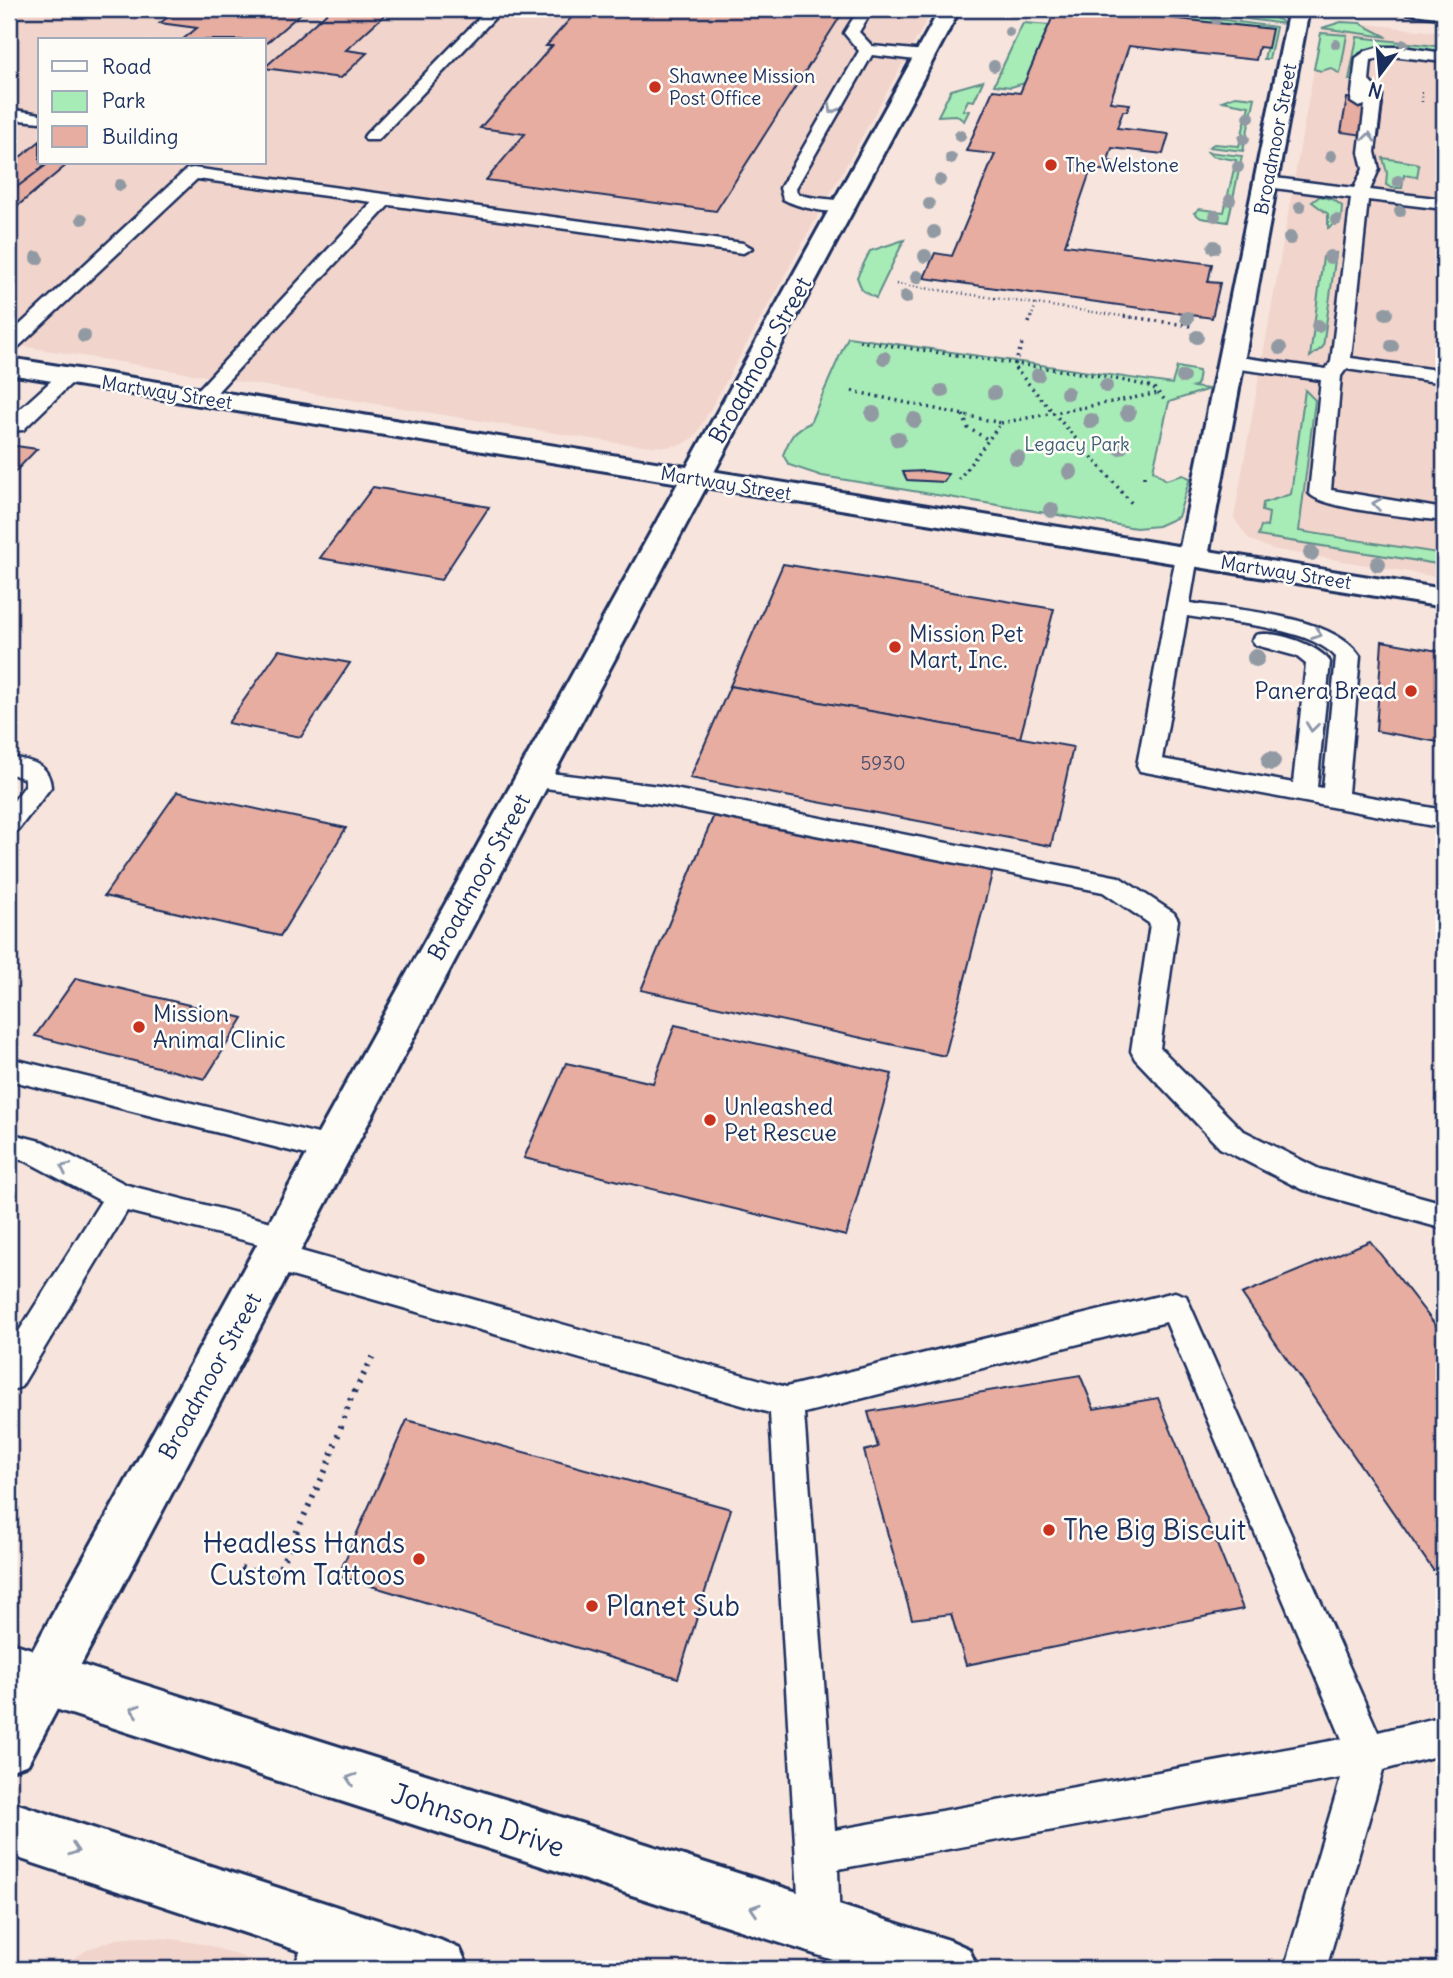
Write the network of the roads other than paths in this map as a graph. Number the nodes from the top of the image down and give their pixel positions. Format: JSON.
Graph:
{"nodes":[{"id":1,"x":496,"y":9,"type":"edge"},
{"id":2,"x":866,"y":9,"type":"edge"},
{"id":3,"x":950,"y":9,"type":"edge"},
{"id":4,"x":1300,"y":9,"type":"edge"},
{"id":5,"x":1414,"y":9,"type":"edge"},
{"id":6,"x":1444,"y":12,"type":"edge"},
{"id":7,"x":867,"y":50,"type":"junction"},
{"id":8,"x":925,"y":57,"type":"junction"},
{"id":9,"x":1444,"y":58,"type":"edge"},
{"id":10,"x":1363,"y":83,"type":"junction"},
{"id":11,"x":9,"y":114,"type":"edge"},
{"id":12,"x":38,"y":118,"type":"dead end"},
{"id":13,"x":372,"y":137,"type":"dead end"},
{"id":14,"x":1267,"y":182,"type":"junction"},
{"id":15,"x":1360,"y":194,"type":"junction"},
{"id":16,"x":385,"y":199,"type":"junction"},
{"id":17,"x":1444,"y":204,"type":"edge"},
{"id":18,"x":843,"y":207,"type":"junction"},
{"id":19,"x":743,"y":248,"type":"dead end"},
{"id":20,"x":9,"y":345,"type":"edge"},
{"id":21,"x":1232,"y":362,"type":"junction"},
{"id":22,"x":1338,"y":362,"type":"junction"},
{"id":23,"x":1444,"y":363,"type":"edge"},
{"id":24,"x":9,"y":366,"type":"edge"},
{"id":25,"x":68,"y":376,"type":"junction"},
{"id":26,"x":1444,"y":376,"type":"edge"},
{"id":27,"x":201,"y":398,"type":"junction"},
{"id":28,"x":9,"y":425,"type":"edge"},
{"id":29,"x":696,"y":478,"type":"junction"},
{"id":30,"x":1444,"y":514,"type":"edge"},
{"id":31,"x":1190,"y":557,"type":"junction"},
{"id":32,"x":1444,"y":598,"type":"edge"},
{"id":33,"x":1176,"y":616,"type":"junction"},
{"id":34,"x":9,"y":764,"type":"edge"},
{"id":35,"x":533,"y":779,"type":"junction"},
{"id":36,"x":1304,"y":793,"type":"junction"},
{"id":37,"x":1335,"y":799,"type":"junction"},
{"id":38,"x":1444,"y":819,"type":"edge"},
{"id":39,"x":9,"y":824,"type":"edge"},
{"id":40,"x":9,"y":1069,"type":"edge"},
{"id":41,"x":9,"y":1145,"type":"edge"},
{"id":42,"x":330,"y":1149,"type":"junction"},
{"id":43,"x":120,"y":1196,"type":"junction"},
{"id":44,"x":1444,"y":1216,"type":"edge"},
{"id":45,"x":279,"y":1247,"type":"junction"},
{"id":46,"x":9,"y":1376,"type":"edge"},
{"id":47,"x":786,"y":1402,"type":"junction"},
{"id":48,"x":26,"y":1674,"type":"edge"},
{"id":49,"x":1444,"y":1735,"type":"edge"},
{"id":50,"x":9,"y":1745,"type":"edge"},
{"id":51,"x":1368,"y":1754,"type":"junction"},
{"id":52,"x":9,"y":1828,"type":"edge"},
{"id":53,"x":817,"y":1853,"type":"junction"},
{"id":54,"x":820,"y":1930,"type":"junction"},
{"id":55,"x":322,"y":1951,"type":"edge"},
{"id":56,"x":440,"y":1969,"type":"edge"},
{"id":57,"x":949,"y":1969,"type":"edge"},
{"id":58,"x":1305,"y":1969,"type":"edge"}],
"edges":[{"from":1,"to":13,"type":"lane"},
{"from":2,"to":7,"type":"lane"},
{"from":3,"to":8,"type":"street","name":"Broadmoor Street"},
{"from":4,"to":14,"type":"street","name":"Broadmoor Street"},
{"from":5,"to":6,"type":"street"},
{"from":7,"to":8,"type":"lane"},
{"from":7,"to":18,"type":"lane","one_way":true},
{"from":8,"to":18,"type":"street","name":"Broadmoor Street"},
{"from":9,"to":10,"type":"lane"},
{"from":10,"to":15,"type":"lane"},
{"from":15,"to":10,"type":"lane","one_way":true},
{"from":11,"to":12,"type":"lane"},
{"from":14,"to":15,"type":"lane"},
{"from":14,"to":21,"type":"street","name":"Broadmoor Street"},
{"from":15,"to":17,"type":"lane"},
{"from":15,"to":22,"type":"lane"},
{"from":16,"to":19,"type":"lane"},
{"from":16,"to":20,"type":"lane"},
{"from":16,"to":27,"type":"lane"},
{"from":18,"to":29,"type":"street","name":"Broadmoor Street"},
{"from":21,"to":22,"type":"lane"},
{"from":21,"to":31,"type":"street","name":"Broadmoor Street"},
{"from":22,"to":23,"type":"lane"},
{"from":22,"to":26,"type":"lane"},
{"from":30,"to":22,"type":"lane","one_way":true},
{"from":24,"to":25,"type":"street","name":"Martway Street"},
{"from":25,"to":27,"type":"street","name":"Martway Street"},
{"from":25,"to":28,"type":"lane"},
{"from":27,"to":29,"type":"street","name":"Martway Street"},
{"from":29,"to":31,"type":"street","name":"Martway Street"},
{"from":29,"to":35,"type":"street","name":"Broadmoor Street"},
{"from":31,"to":32,"type":"street","name":"Martway Street"},
{"from":31,"to":33,"type":"lane"},
{"from":33,"to":36,"type":"lane","one_way":true},
{"from":33,"to":36,"type":"lane"},
{"from":33,"to":37,"type":"lane","one_way":true},
{"from":34,"to":39,"type":"lane"},
{"from":35,"to":42,"type":"street","name":"Broadmoor Street"},
{"from":35,"to":44,"type":"lane"},
{"from":36,"to":37,"type":"lane"},
{"from":37,"to":38,"type":"lane"},
{"from":40,"to":42,"type":"lane"},
{"from":43,"to":41,"type":"lane","one_way":true},
{"from":42,"to":45,"type":"street","name":"Broadmoor Street"},
{"from":43,"to":45,"type":"lane"},
{"from":43,"to":46,"type":"lane"},
{"from":45,"to":47,"type":"lane"},
{"from":45,"to":48,"type":"street","name":"Broadmoor Street"},
{"from":47,"to":51,"type":"lane"},
{"from":47,"to":53,"type":"lane"},
{"from":48,"to":50,"type":"street","name":"Broadmoor Street"},
{"from":54,"to":48,"type":"street","name":"Johnson Drive","one_way":true},
{"from":49,"to":51,"type":"lane"},
{"from":51,"to":53,"type":"lane"},
{"from":51,"to":58,"type":"lane"},
{"from":52,"to":55,"type":"street","one_way":true},
{"from":53,"to":54,"type":"lane"},
{"from":54,"to":57,"type":"street","name":"Johnson Drive"},
{"from":55,"to":56,"type":"street"}]}
